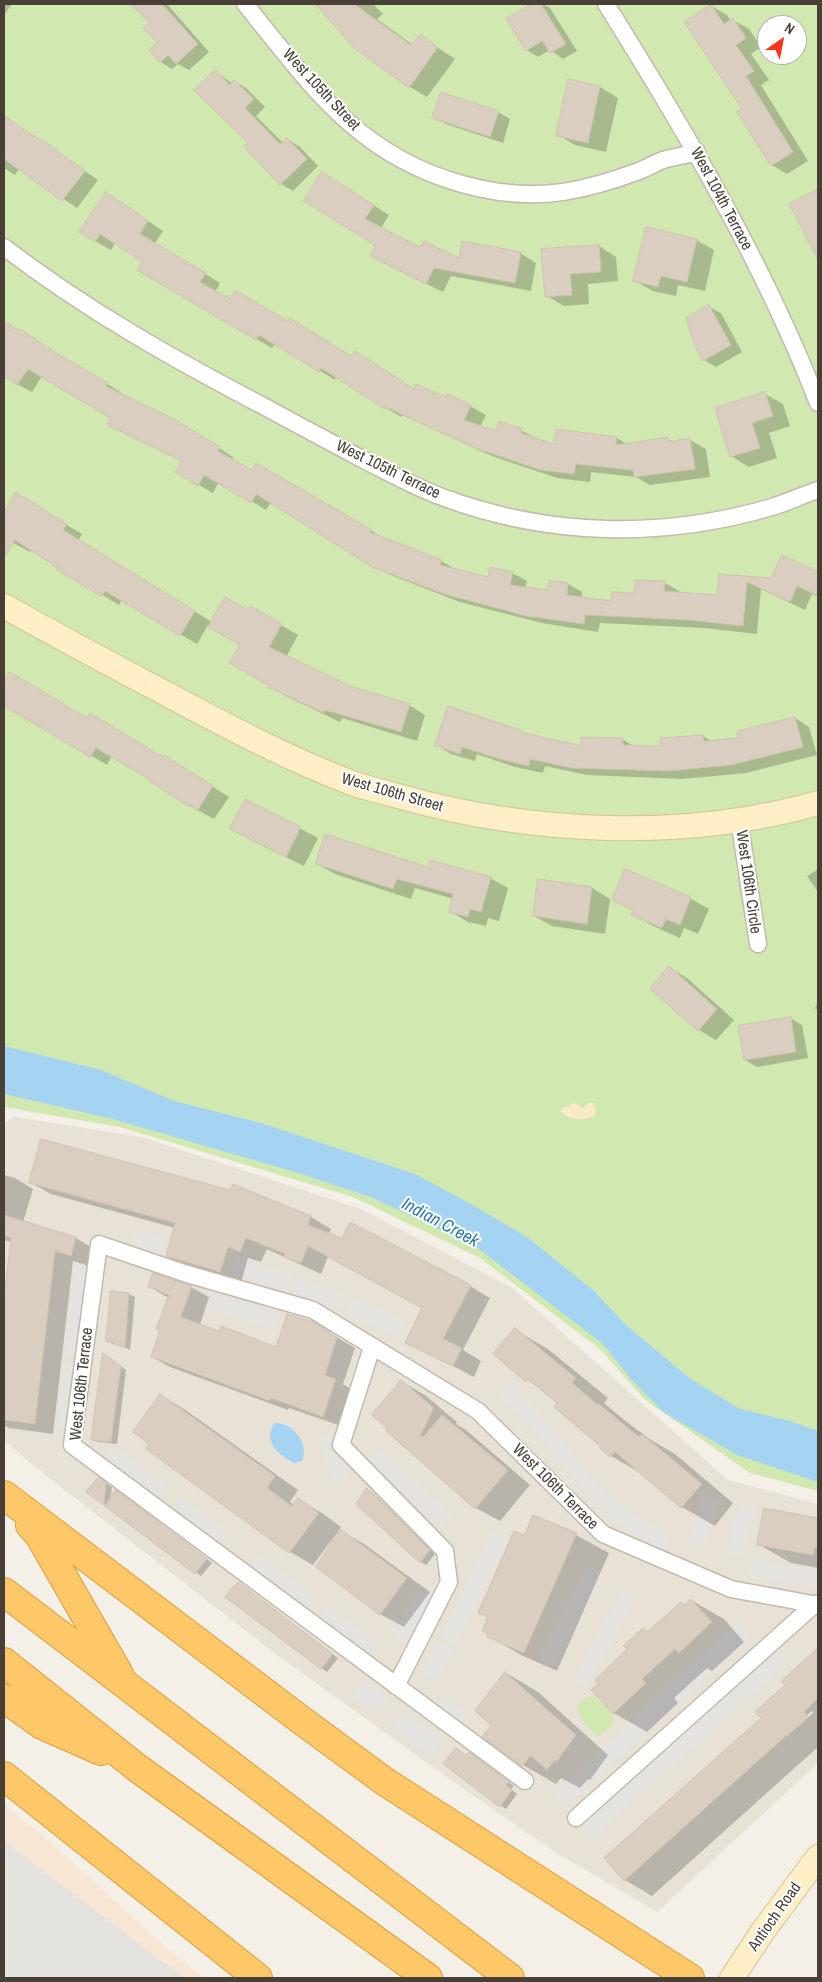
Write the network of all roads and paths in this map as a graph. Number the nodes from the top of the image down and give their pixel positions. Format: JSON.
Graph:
{"nodes":[{"id":1,"x":245,"y":4,"type":"edge"},
{"id":2,"x":606,"y":4,"type":"edge"},
{"id":3,"x":697,"y":152,"type":"junction"},
{"id":4,"x":4,"y":247,"type":"edge"},
{"id":5,"x":818,"y":403,"type":"edge"},
{"id":6,"x":818,"y":490,"type":"edge"},
{"id":7,"x":4,"y":606,"type":"edge"},
{"id":8,"x":818,"y":803,"type":"edge"},
{"id":9,"x":739,"y":819,"type":"junction"},
{"id":10,"x":758,"y":944,"type":"dead end"},
{"id":11,"x":372,"y":1346,"type":"junction"},
{"id":12,"x":4,"y":1496,"type":"edge"},
{"id":13,"x":4,"y":1592,"type":"edge"},
{"id":14,"x":817,"y":1604,"type":"edge"},
{"id":15,"x":4,"y":1662,"type":"edge"},
{"id":16,"x":125,"y":1684,"type":"junction"},
{"id":17,"x":396,"y":1686,"type":"junction"},
{"id":18,"x":4,"y":1698,"type":"edge"},
{"id":19,"x":136,"y":1767,"type":"junction"},
{"id":20,"x":4,"y":1776,"type":"edge"},
{"id":21,"x":525,"y":1782,"type":"dead end"},
{"id":22,"x":576,"y":1818,"type":"dead end"},
{"id":23,"x":818,"y":1857,"type":"edge"},
{"id":24,"x":258,"y":1978,"type":"edge"},
{"id":25,"x":428,"y":1978,"type":"edge"},
{"id":26,"x":510,"y":1978,"type":"edge"},
{"id":27,"x":690,"y":1978,"type":"edge"},
{"id":28,"x":732,"y":1978,"type":"edge"}],
"edges":[{"from":1,"to":3,"type":"street","name":"West 105th Street"},
{"from":2,"to":3,"type":"street","name":"West 104th Terrace"},
{"from":3,"to":5,"type":"street","name":"West 104th Terrace"},
{"from":4,"to":6,"type":"street","name":"West 105th Terrace"},
{"from":7,"to":9,"type":"street","name":"West 106th Street"},
{"from":8,"to":9,"type":"street","name":"West 106th Street"},
{"from":9,"to":10,"type":"street","name":"West 106th Circle"},
{"from":11,"to":14,"type":"street","name":"West 106th Terrace"},
{"from":11,"to":17,"type":"street"},
{"from":11,"to":17,"type":"street","name":"West 106th Terrace"},
{"from":12,"to":16,"type":"highway"},
{"from":12,"to":27,"type":"highway"},
{"from":13,"to":16,"type":"highway"},
{"from":14,"to":22,"type":"street","name":"West 106th Terrace"},
{"from":15,"to":19,"type":"highway"},
{"from":16,"to":26,"type":"highway"},
{"from":17,"to":21,"type":"street","name":"West 106th Terrace"},
{"from":18,"to":19,"type":"highway"},
{"from":19,"to":25,"type":"highway"},
{"from":20,"to":24,"type":"highway"},
{"from":23,"to":28,"type":"street","name":"Antioch Road"}]}
